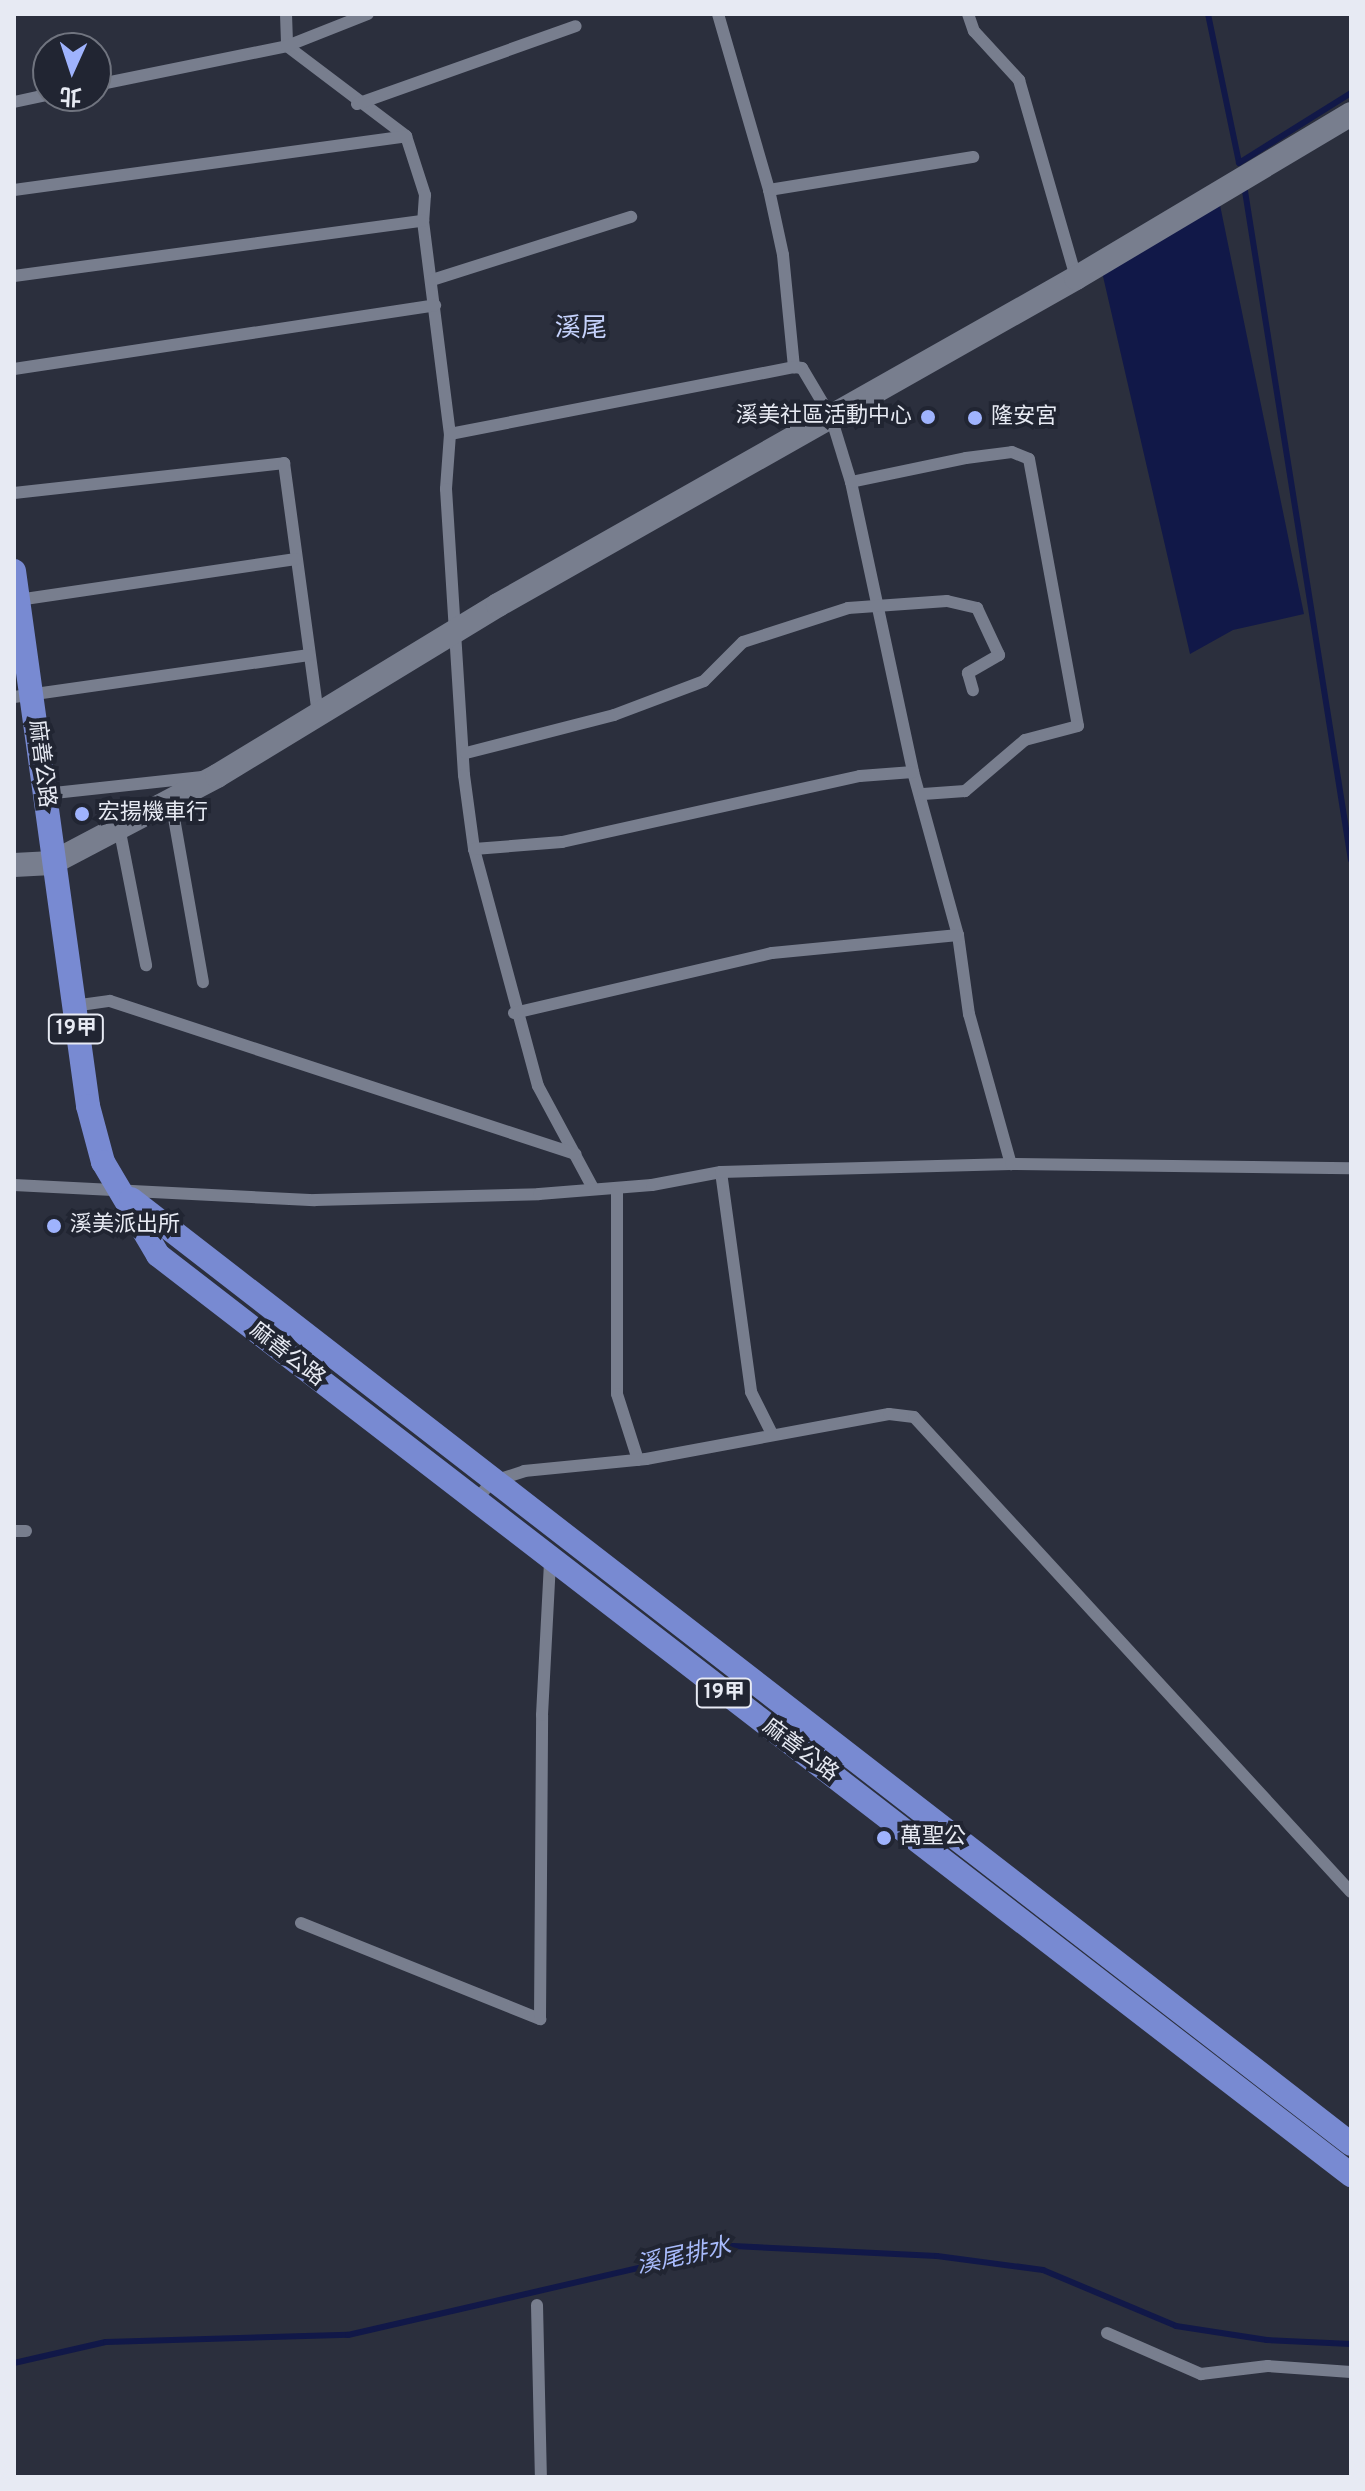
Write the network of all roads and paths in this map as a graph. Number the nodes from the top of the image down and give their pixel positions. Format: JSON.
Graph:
{"nodes":[{"id":1,"x":286,"y":14,"type":"edge"},
{"id":2,"x":368,"y":14,"type":"edge"},
{"id":3,"x":718,"y":14,"type":"edge"},
{"id":4,"x":968,"y":14,"type":"edge"},
{"id":5,"x":576,"y":26,"type":"dead end"},
{"id":6,"x":287,"y":46,"type":"junction"},
{"id":7,"x":112,"y":82,"type":"edge"},
{"id":8,"x":357,"y":104,"type":"junction"},
{"id":9,"x":1351,"y":114,"type":"edge"},
{"id":10,"x":406,"y":136,"type":"junction"},
{"id":11,"x":973,"y":157,"type":"dead end"},
{"id":12,"x":14,"y":190,"type":"edge"},
{"id":13,"x":769,"y":190,"type":"junction"},
{"id":14,"x":631,"y":217,"type":"dead end"},
{"id":15,"x":423,"y":221,"type":"junction"},
{"id":16,"x":14,"y":276,"type":"edge"},
{"id":17,"x":1076,"y":278,"type":"junction"},
{"id":18,"x":432,"y":280,"type":"junction"},
{"id":19,"x":435,"y":305,"type":"junction"},
{"id":20,"x":794,"y":367,"type":"junction"},
{"id":21,"x":14,"y":369,"type":"edge"},
{"id":22,"x":831,"y":417,"type":"junction"},
{"id":23,"x":450,"y":434,"type":"junction"},
{"id":24,"x":851,"y":482,"type":"junction"},
{"id":25,"x":14,"y":493,"type":"edge"},
{"id":26,"x":296,"y":559,"type":"junction"},
{"id":27,"x":14,"y":571,"type":"edge"},
{"id":28,"x":18,"y":600,"type":"junction"},
{"id":29,"x":876,"y":604,"type":"junction"},
{"id":30,"x":458,"y":628,"type":"junction"},
{"id":31,"x":309,"y":655,"type":"junction"},
{"id":32,"x":973,"y":690,"type":"dead end"},
{"id":33,"x":23,"y":697,"type":"edge"},
{"id":34,"x":318,"y":716,"type":"junction"},
{"id":35,"x":466,"y":753,"type":"junction"},
{"id":36,"x":913,"y":772,"type":"junction"},
{"id":37,"x":217,"y":776,"type":"junction"},
{"id":38,"x":45,"y":794,"type":"junction"},
{"id":39,"x":923,"y":794,"type":"junction"},
{"id":40,"x":171,"y":801,"type":"junction"},
{"id":41,"x":119,"y":827,"type":"junction"},
{"id":42,"x":474,"y":849,"type":"junction"},
{"id":43,"x":52,"y":863,"type":"junction"},
{"id":44,"x":14,"y":865,"type":"edge"},
{"id":45,"x":958,"y":935,"type":"junction"},
{"id":46,"x":146,"y":965,"type":"dead end"},
{"id":47,"x":203,"y":982,"type":"dead end"},
{"id":48,"x":73,"y":1006,"type":"junction"},
{"id":49,"x":514,"y":1013,"type":"junction"},
{"id":50,"x":575,"y":1154,"type":"junction"},
{"id":51,"x":1011,"y":1164,"type":"junction"},
{"id":52,"x":1351,"y":1168,"type":"edge"},
{"id":53,"x":721,"y":1172,"type":"junction"},
{"id":54,"x":14,"y":1185,"type":"edge"},
{"id":55,"x":593,"y":1188,"type":"junction"},
{"id":56,"x":617,"y":1188,"type":"junction"},
{"id":57,"x":119,"y":1190,"type":"junction"},
{"id":58,"x":772,"y":1434,"type":"junction"},
{"id":59,"x":638,"y":1460,"type":"junction"},
{"id":60,"x":491,"y":1482,"type":"junction"},
{"id":61,"x":475,"y":1502,"type":"junction"},
{"id":62,"x":550,"y":1561,"type":"junction"},
{"id":63,"x":1351,"y":1892,"type":"edge"},
{"id":64,"x":301,"y":1923,"type":"dead end"},
{"id":65,"x":1351,"y":2144,"type":"edge"},
{"id":66,"x":1351,"y":2175,"type":"edge"},
{"id":67,"x":537,"y":2305,"type":"dead end"},
{"id":68,"x":1107,"y":2333,"type":"dead end"},
{"id":69,"x":1351,"y":2372,"type":"edge"},
{"id":70,"x":541,"y":2477,"type":"edge"}],
"edges":[{"from":1,"to":6,"type":"lane"},
{"from":2,"to":6,"type":"lane"},
{"from":3,"to":13,"type":"lane"},
{"from":4,"to":17,"type":"lane"},
{"from":5,"to":8,"type":"lane"},
{"from":6,"to":7,"type":"lane"},
{"from":6,"to":8,"type":"lane"},
{"from":8,"to":10,"type":"lane"},
{"from":9,"to":17,"type":"street"},
{"from":10,"to":12,"type":"lane"},
{"from":10,"to":15,"type":"lane"},
{"from":11,"to":13,"type":"lane"},
{"from":13,"to":20,"type":"lane"},
{"from":14,"to":18,"type":"lane"},
{"from":15,"to":16,"type":"lane"},
{"from":15,"to":18,"type":"lane"},
{"from":17,"to":22,"type":"street"},
{"from":18,"to":19,"type":"lane"},
{"from":19,"to":21,"type":"lane"},
{"from":19,"to":23,"type":"lane"},
{"from":20,"to":22,"type":"lane"},
{"from":20,"to":23,"type":"lane"},
{"from":22,"to":24,"type":"lane"},
{"from":22,"to":30,"type":"street"},
{"from":23,"to":30,"type":"lane"},
{"from":24,"to":29,"type":"lane"},
{"from":24,"to":39,"type":"lane"},
{"from":25,"to":26,"type":"lane"},
{"from":26,"to":28,"type":"lane"},
{"from":26,"to":31,"type":"lane"},
{"from":27,"to":28,"type":"main road","name":"麻善公路","number":"19甲"},
{"from":28,"to":33,"type":"main road","name":"麻善公路","number":"19甲"},
{"from":29,"to":32,"type":"lane"},
{"from":29,"to":35,"type":"lane"},
{"from":29,"to":36,"type":"lane"},
{"from":30,"to":34,"type":"street"},
{"from":30,"to":35,"type":"lane"},
{"from":31,"to":33,"type":"lane"},
{"from":31,"to":34,"type":"lane"},
{"from":33,"to":38,"type":"main road","name":"麻善公路","number":"19甲"},
{"from":34,"to":37,"type":"street"},
{"from":35,"to":42,"type":"lane"},
{"from":36,"to":39,"type":"lane"},
{"from":36,"to":42,"type":"lane"},
{"from":37,"to":38,"type":"lane"},
{"from":37,"to":40,"type":"street"},
{"from":38,"to":43,"type":"main road","name":"麻善公路","number":"19甲"},
{"from":39,"to":45,"type":"lane"},
{"from":40,"to":41,"type":"street"},
{"from":40,"to":47,"type":"lane"},
{"from":41,"to":43,"type":"street"},
{"from":41,"to":46,"type":"lane"},
{"from":42,"to":49,"type":"lane"},
{"from":43,"to":44,"type":"street"},
{"from":43,"to":48,"type":"main road","name":"麻善公路","number":"19甲"},
{"from":45,"to":49,"type":"lane"},
{"from":45,"to":51,"type":"lane"},
{"from":48,"to":50,"type":"lane"},
{"from":48,"to":57,"type":"main road","name":"麻善公路","number":"19甲"},
{"from":49,"to":50,"type":"lane"},
{"from":50,"to":55,"type":"lane"},
{"from":51,"to":52,"type":"lane"},
{"from":51,"to":53,"type":"lane"},
{"from":53,"to":56,"type":"lane"},
{"from":53,"to":58,"type":"lane"},
{"from":54,"to":57,"type":"lane"},
{"from":55,"to":56,"type":"lane"},
{"from":55,"to":57,"type":"lane"},
{"from":56,"to":59,"type":"lane"},
{"from":57,"to":60,"type":"main road","name":"麻善公路","number":"19甲"},
{"from":57,"to":61,"type":"main road","name":"麻善公路","number":"19甲"},
{"from":58,"to":59,"type":"lane"},
{"from":58,"to":63,"type":"lane"},
{"from":59,"to":60,"type":"lane"},
{"from":60,"to":61,"type":"lane"},
{"from":60,"to":65,"type":"main road","name":"麻善公路","number":"19甲"},
{"from":61,"to":62,"type":"main road","name":"麻善公路","number":"19甲"},
{"from":62,"to":64,"type":"lane"},
{"from":62,"to":66,"type":"main road","name":"麻善公路","number":"19甲"},
{"from":67,"to":70,"type":"lane"},
{"from":68,"to":69,"type":"lane"}]}
